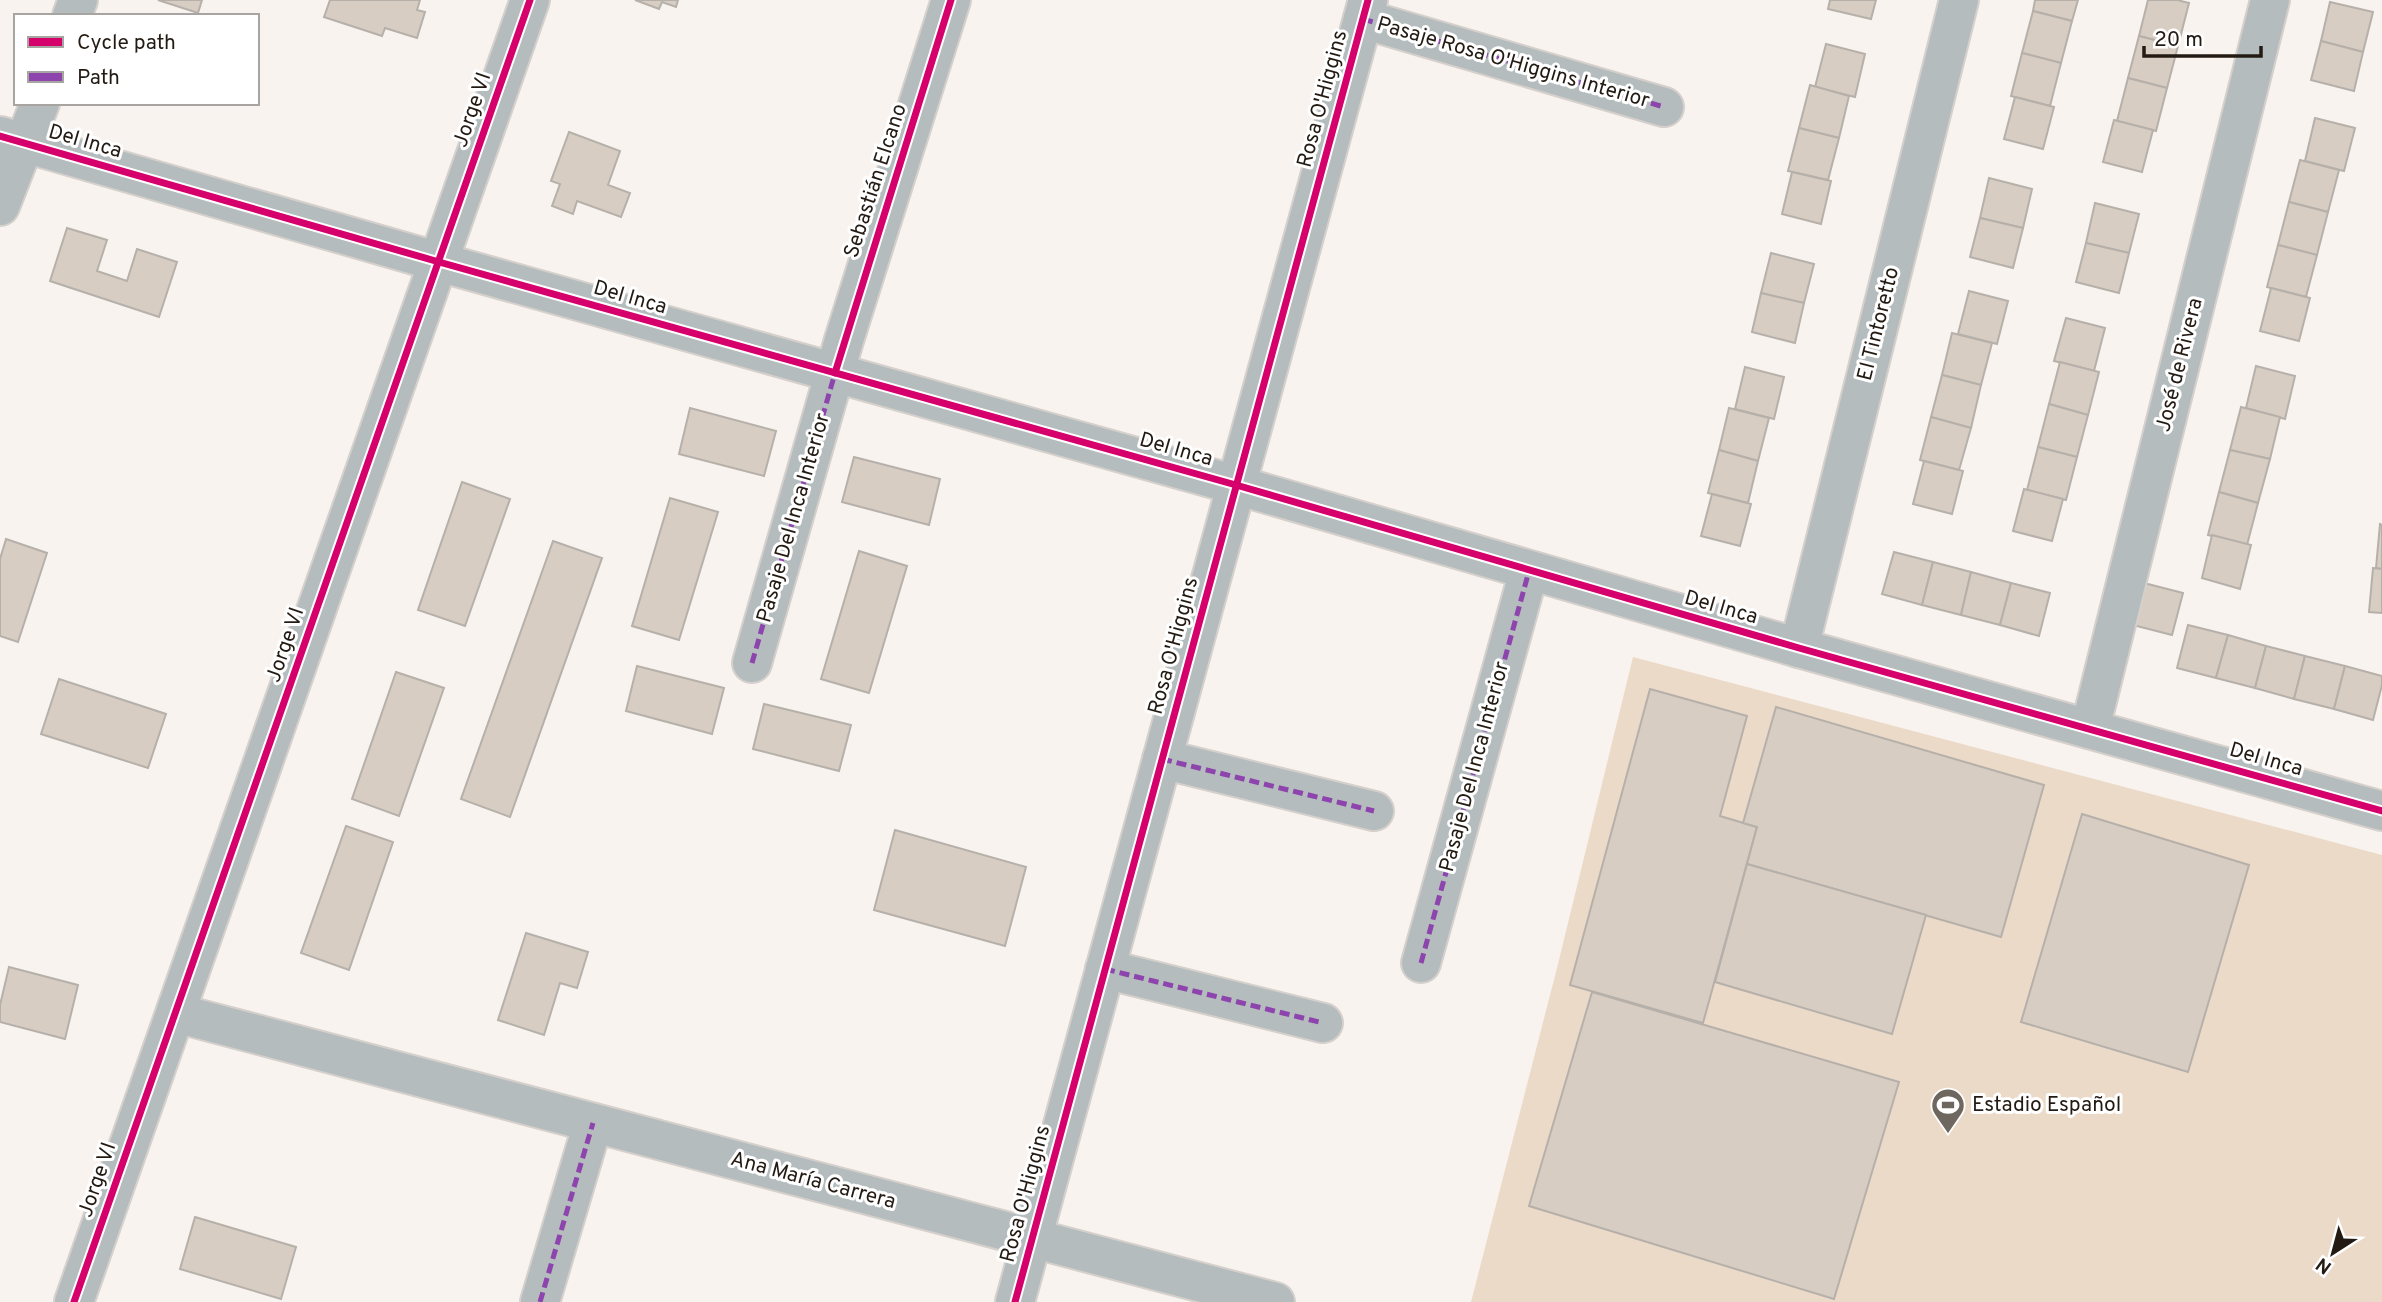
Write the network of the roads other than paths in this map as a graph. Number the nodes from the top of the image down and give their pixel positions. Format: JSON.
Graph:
{"nodes":[{"id":1,"x":530,"y":0,"type":"edge"},
{"id":2,"x":951,"y":0,"type":"edge"},
{"id":3,"x":1959,"y":0,"type":"edge"},
{"id":4,"x":2270,"y":0,"type":"edge"},
{"id":5,"x":1365,"y":9,"type":"edge"},
{"id":6,"x":38,"y":105,"type":"edge"},
{"id":7,"x":1664,"y":107,"type":"dead end"},
{"id":8,"x":13,"y":139,"type":"edge"},
{"id":9,"x":0,"y":206,"type":"edge"},
{"id":10,"x":439,"y":262,"type":"junction"},
{"id":11,"x":835,"y":373,"type":"junction"},
{"id":12,"x":1236,"y":485,"type":"junction"},
{"id":13,"x":1529,"y":571,"type":"junction"},
{"id":14,"x":1799,"y":648,"type":"junction"},
{"id":15,"x":752,"y":663,"type":"dead end"},
{"id":16,"x":2090,"y":729,"type":"junction"},
{"id":17,"x":1162,"y":759,"type":"junction"},
{"id":18,"x":1374,"y":811,"type":"dead end"},
{"id":19,"x":2382,"y":811,"type":"edge"},
{"id":20,"x":1421,"y":963,"type":"dead end"},
{"id":21,"x":1105,"y":969,"type":"junction"},
{"id":22,"x":176,"y":1013,"type":"junction"},
{"id":23,"x":1323,"y":1023,"type":"dead end"},
{"id":24,"x":593,"y":1124,"type":"junction"},
{"id":25,"x":1032,"y":1239,"type":"junction"},
{"id":26,"x":74,"y":1302,"type":"edge"},
{"id":27,"x":540,"y":1302,"type":"edge"},
{"id":28,"x":1015,"y":1302,"type":"edge"},
{"id":29,"x":1275,"y":1302,"type":"edge"}],
"edges":[{"from":1,"to":10,"type":"street","name":"Jorge VI"},
{"from":2,"to":11,"type":"street","name":"Sebastián Elcano"},
{"from":3,"to":14,"type":"street","name":"El Tintoretto"},
{"from":4,"to":16,"type":"street","name":"José de Rivera"},
{"from":5,"to":7,"type":"street","name":"Pasaje Rosa O'Higgins Interior"},
{"from":5,"to":12,"type":"street","name":"Rosa O'Higgins"},
{"from":6,"to":8,"type":"street"},
{"from":8,"to":9,"type":"street"},
{"from":8,"to":10,"type":"street","name":"Del Inca"},
{"from":10,"to":11,"type":"street","name":"Del Inca"},
{"from":10,"to":22,"type":"street","name":"Jorge VI"},
{"from":11,"to":12,"type":"street","name":"Del Inca"},
{"from":11,"to":15,"type":"street","name":"Pasaje Del Inca Interior"},
{"from":12,"to":13,"type":"street","name":"Del Inca"},
{"from":12,"to":17,"type":"street","name":"Rosa O'Higgins"},
{"from":13,"to":14,"type":"street","name":"Del Inca"},
{"from":13,"to":20,"type":"street","name":"Pasaje Del Inca Interior"},
{"from":14,"to":16,"type":"street","name":"Del Inca"},
{"from":16,"to":19,"type":"street","name":"Del Inca"},
{"from":17,"to":18,"type":"street"},
{"from":17,"to":21,"type":"street","name":"Rosa O'Higgins"},
{"from":21,"to":23,"type":"street"},
{"from":21,"to":25,"type":"street","name":"Rosa O'Higgins"},
{"from":22,"to":24,"type":"street","name":"Ana María Carrera"},
{"from":22,"to":26,"type":"street","name":"Jorge VI"},
{"from":24,"to":25,"type":"street","name":"Ana María Carrera"},
{"from":24,"to":27,"type":"street"},
{"from":25,"to":28,"type":"street","name":"Rosa O'Higgins"},
{"from":25,"to":29,"type":"street","name":"Ana María Carrera"}]}
